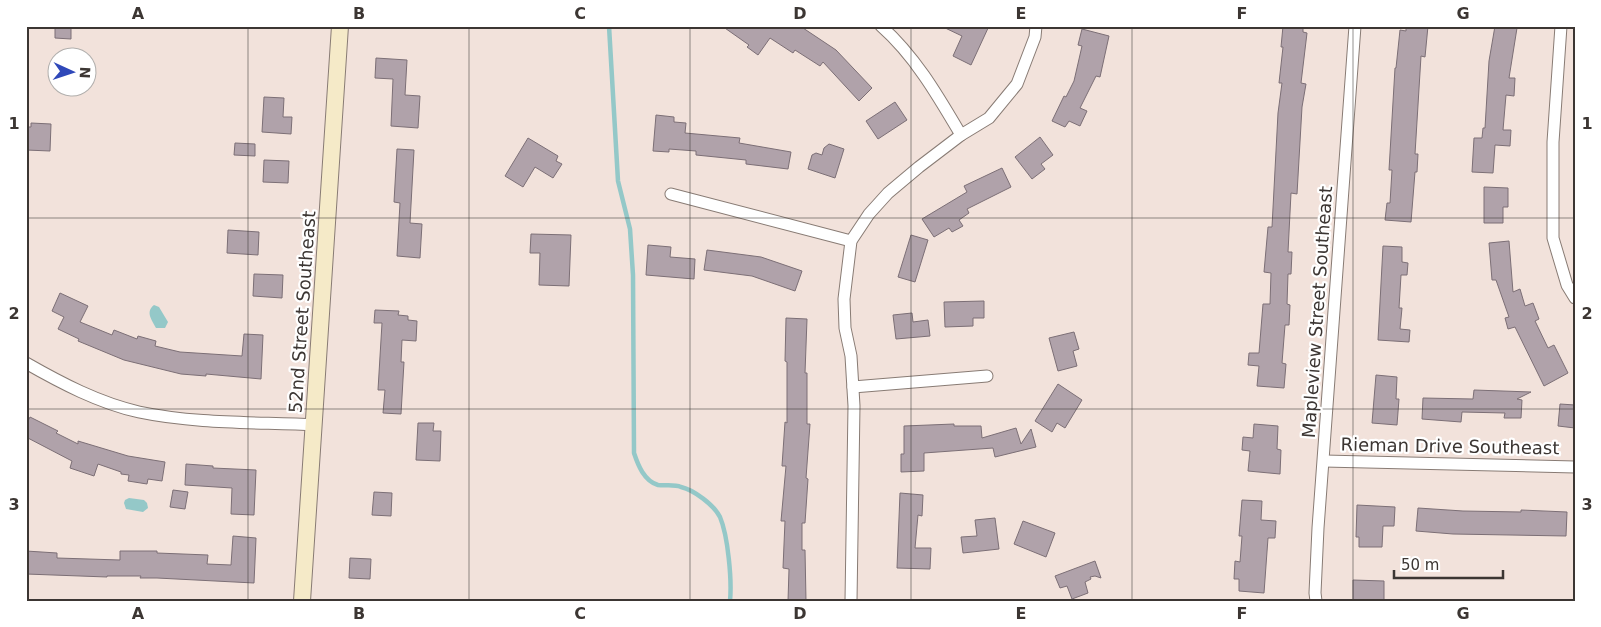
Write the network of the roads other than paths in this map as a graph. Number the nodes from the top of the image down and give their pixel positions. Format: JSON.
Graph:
{"nodes":[{"id":1,"x":340,"y":26,"type":"edge"},
{"id":2,"x":881,"y":26,"type":"edge"},
{"id":3,"x":1036,"y":26,"type":"edge"},
{"id":4,"x":1355,"y":26,"type":"edge"},
{"id":5,"x":1561,"y":26,"type":"edge"},
{"id":6,"x":961,"y":135,"type":"junction"},
{"id":7,"x":671,"y":194,"type":"dead end"},
{"id":8,"x":851,"y":241,"type":"junction"},
{"id":9,"x":1575,"y":298,"type":"edge"},
{"id":10,"x":26,"y":363,"type":"edge"},
{"id":11,"x":987,"y":376,"type":"dead end"},
{"id":12,"x":853,"y":387,"type":"junction"},
{"id":13,"x":315,"y":425,"type":"junction"},
{"id":14,"x":1324,"y":461,"type":"junction"},
{"id":15,"x":1575,"y":467,"type":"edge"},
{"id":16,"x":302,"y":601,"type":"edge"},
{"id":17,"x":851,"y":601,"type":"edge"},
{"id":18,"x":1316,"y":601,"type":"edge"}],
"edges":[{"from":1,"to":13,"type":"main road","name":"52nd Street Southeast"},
{"from":2,"to":6,"type":"street"},
{"from":3,"to":6,"type":"street"},
{"from":4,"to":14,"type":"street","name":"Mapleview Street Southeast"},
{"from":5,"to":9,"type":"street"},
{"from":6,"to":8,"type":"street"},
{"from":7,"to":8,"type":"street"},
{"from":8,"to":12,"type":"street"},
{"from":10,"to":13,"type":"street"},
{"from":11,"to":12,"type":"street"},
{"from":12,"to":17,"type":"street"},
{"from":13,"to":16,"type":"main road","name":"52nd Street Southeast"},
{"from":14,"to":15,"type":"street","name":"Rieman Drive Southeast"},
{"from":14,"to":18,"type":"street","name":"Mapleview Street Southeast"}]}
